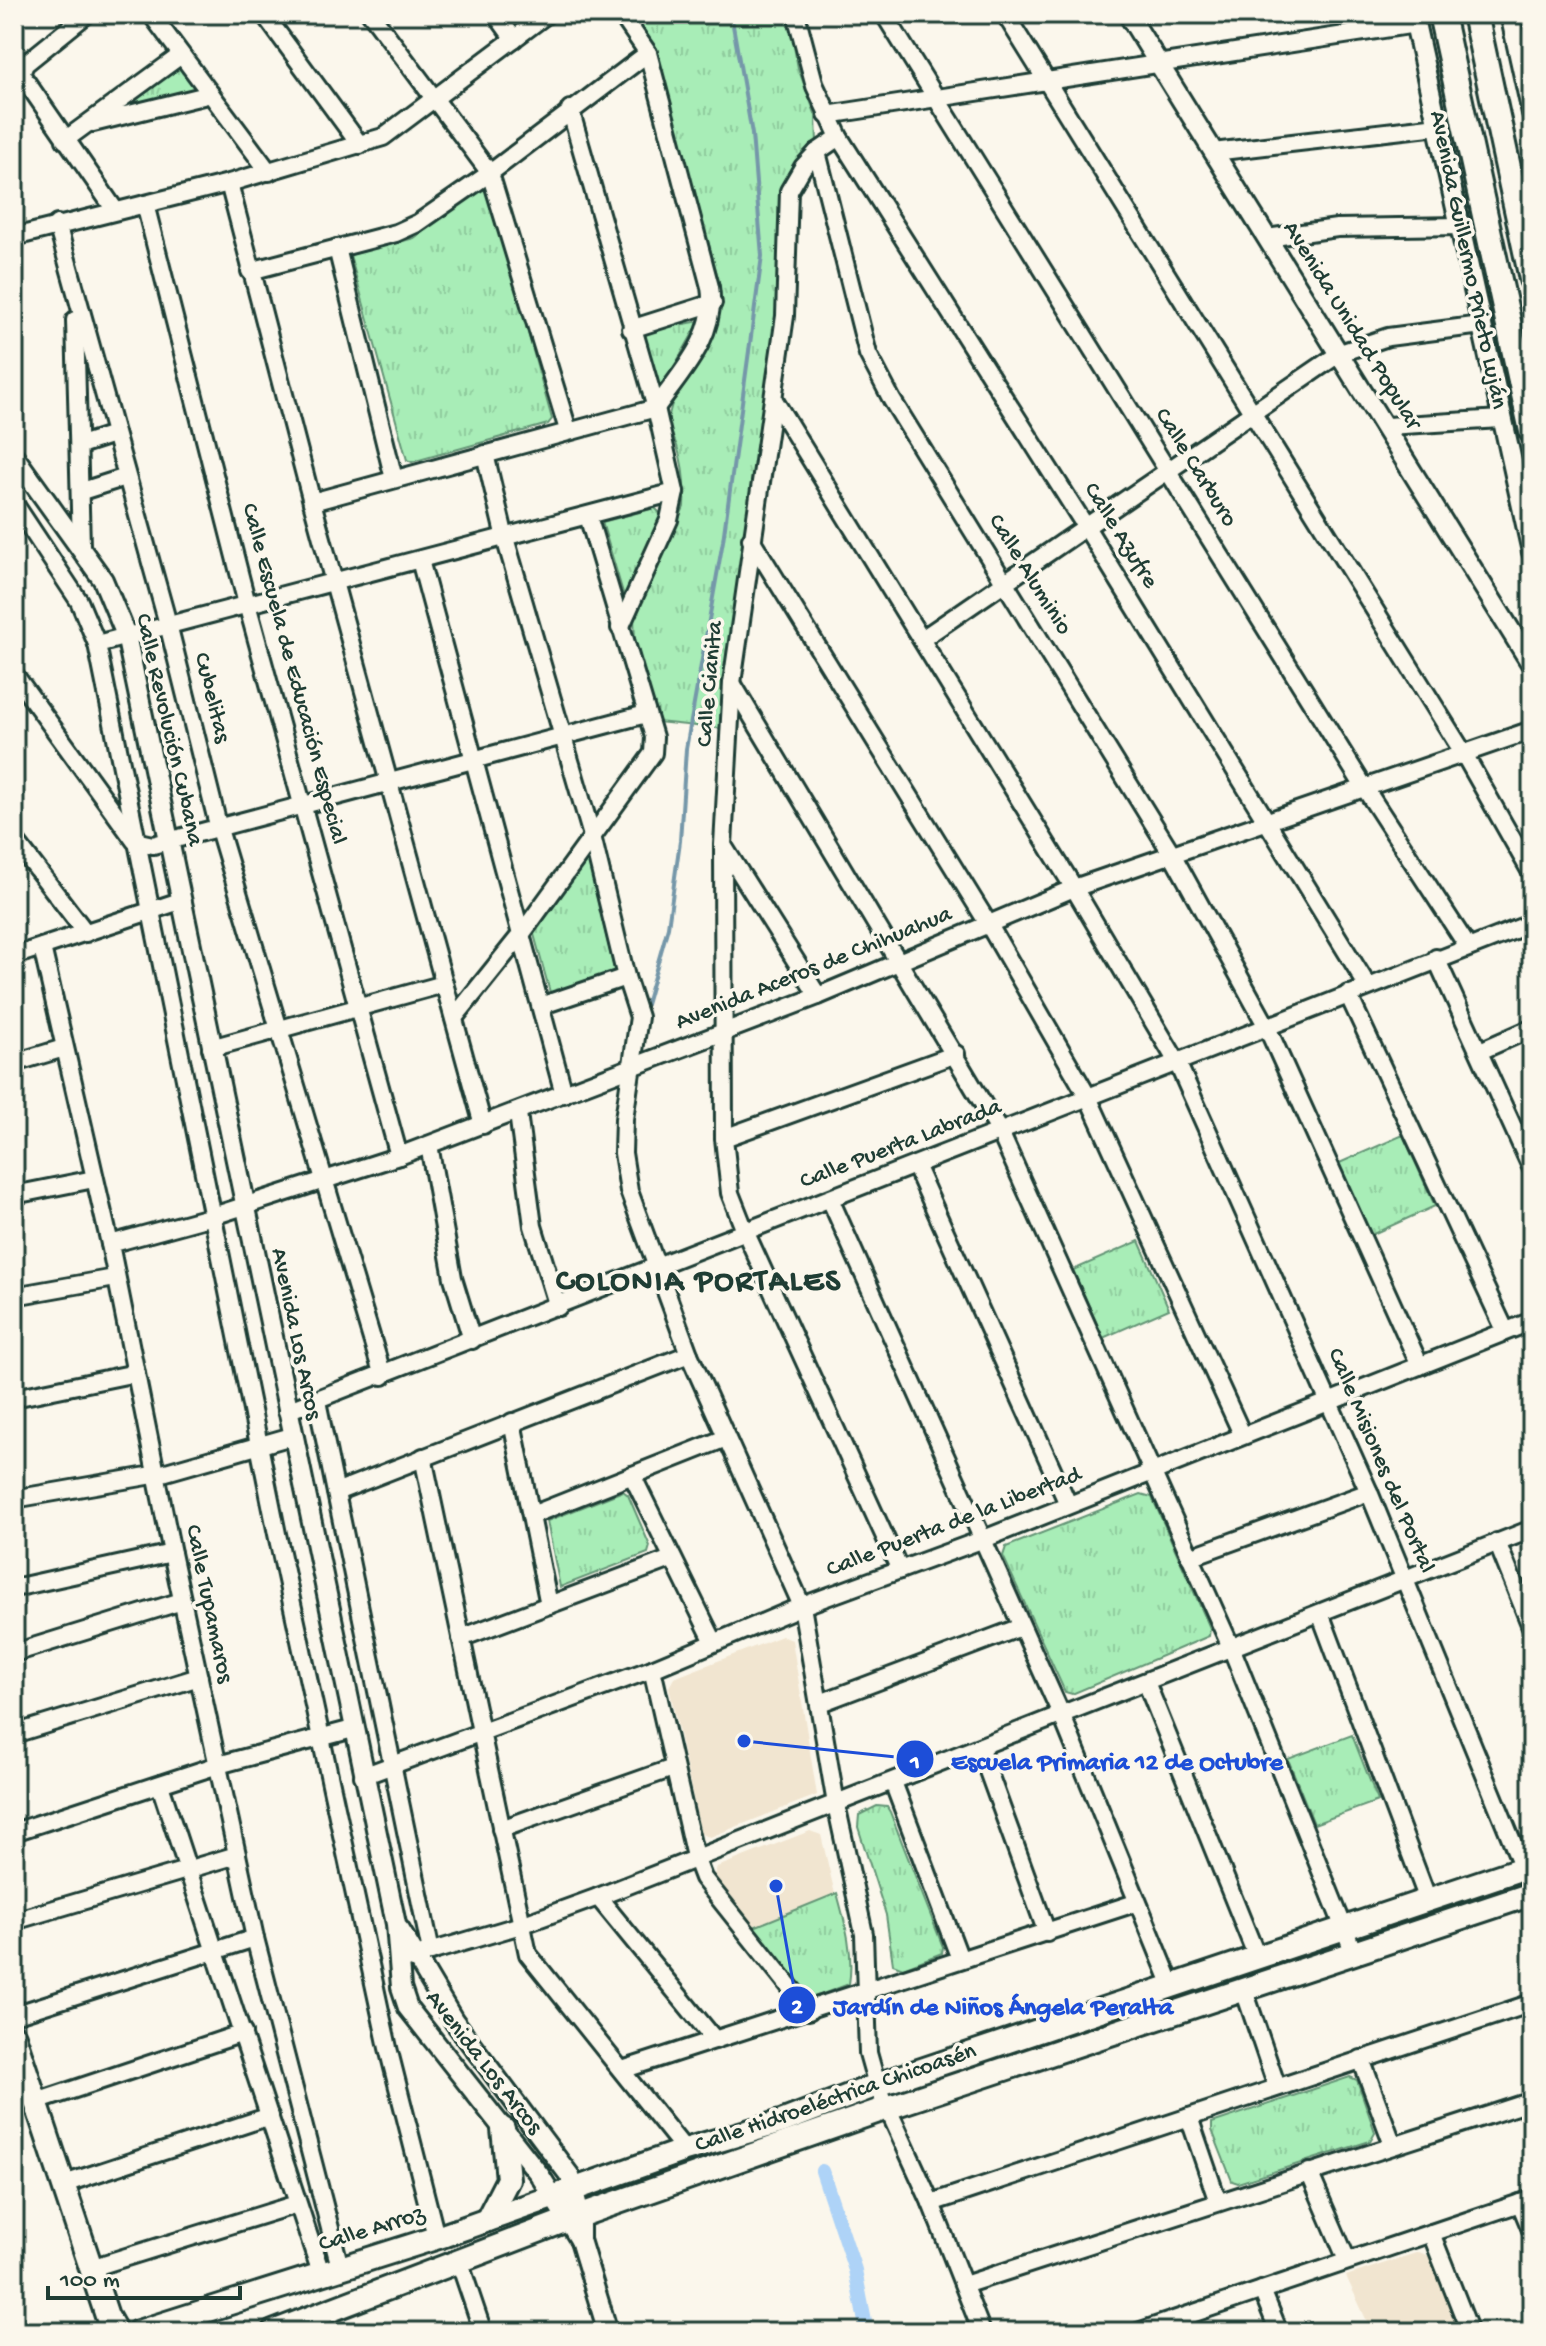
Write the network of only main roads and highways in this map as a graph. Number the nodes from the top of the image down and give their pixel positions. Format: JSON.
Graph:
{"nodes":[{"id":1,"x":1441,"y":14,"type":"edge"},
{"id":2,"x":1475,"y":14,"type":"edge"},
{"id":3,"x":1420,"y":17,"type":"edge"},
{"id":4,"x":1449,"y":49,"type":"junction"},
{"id":5,"x":1532,"y":279,"type":"edge"},
{"id":6,"x":1532,"y":431,"type":"edge"},
{"id":7,"x":1529,"y":1871,"type":"edge"},
{"id":8,"x":1532,"y":1894,"type":"edge"},
{"id":9,"x":14,"y":2036,"type":"edge"},
{"id":10,"x":503,"y":2129,"type":"road end"},
{"id":11,"x":565,"y":2191,"type":"joint"},
{"id":12,"x":487,"y":2220,"type":"junction"},
{"id":13,"x":110,"y":2327,"type":"edge"},
{"id":14,"x":138,"y":2332,"type":"edge"},
{"id":15,"x":273,"y":2332,"type":"edge"}],
"edges":[{"from":1,"to":4,"type":"main road","name":"Avenida Guillermo Prieto Luján"},
{"from":2,"to":5,"type":"main road"},
{"from":3,"to":4,"type":"main road"},
{"from":4,"to":6,"type":"main road","name":"Avenida Guillermo Prieto Luján"},
{"from":7,"to":11,"type":"main road","name":"Calle Hidroeléctrica Chicoasén"},
{"from":8,"to":15,"type":"main road","name":"Calle Hidroeléctrica Chicoasén"},
{"from":9,"to":13,"type":"main road"},
{"from":10,"to":12,"type":"main road"},
{"from":11,"to":12,"type":"main road","name":"Calle Arroz"},
{"from":12,"to":14,"type":"main road","name":"Calle Arroz"}]}
